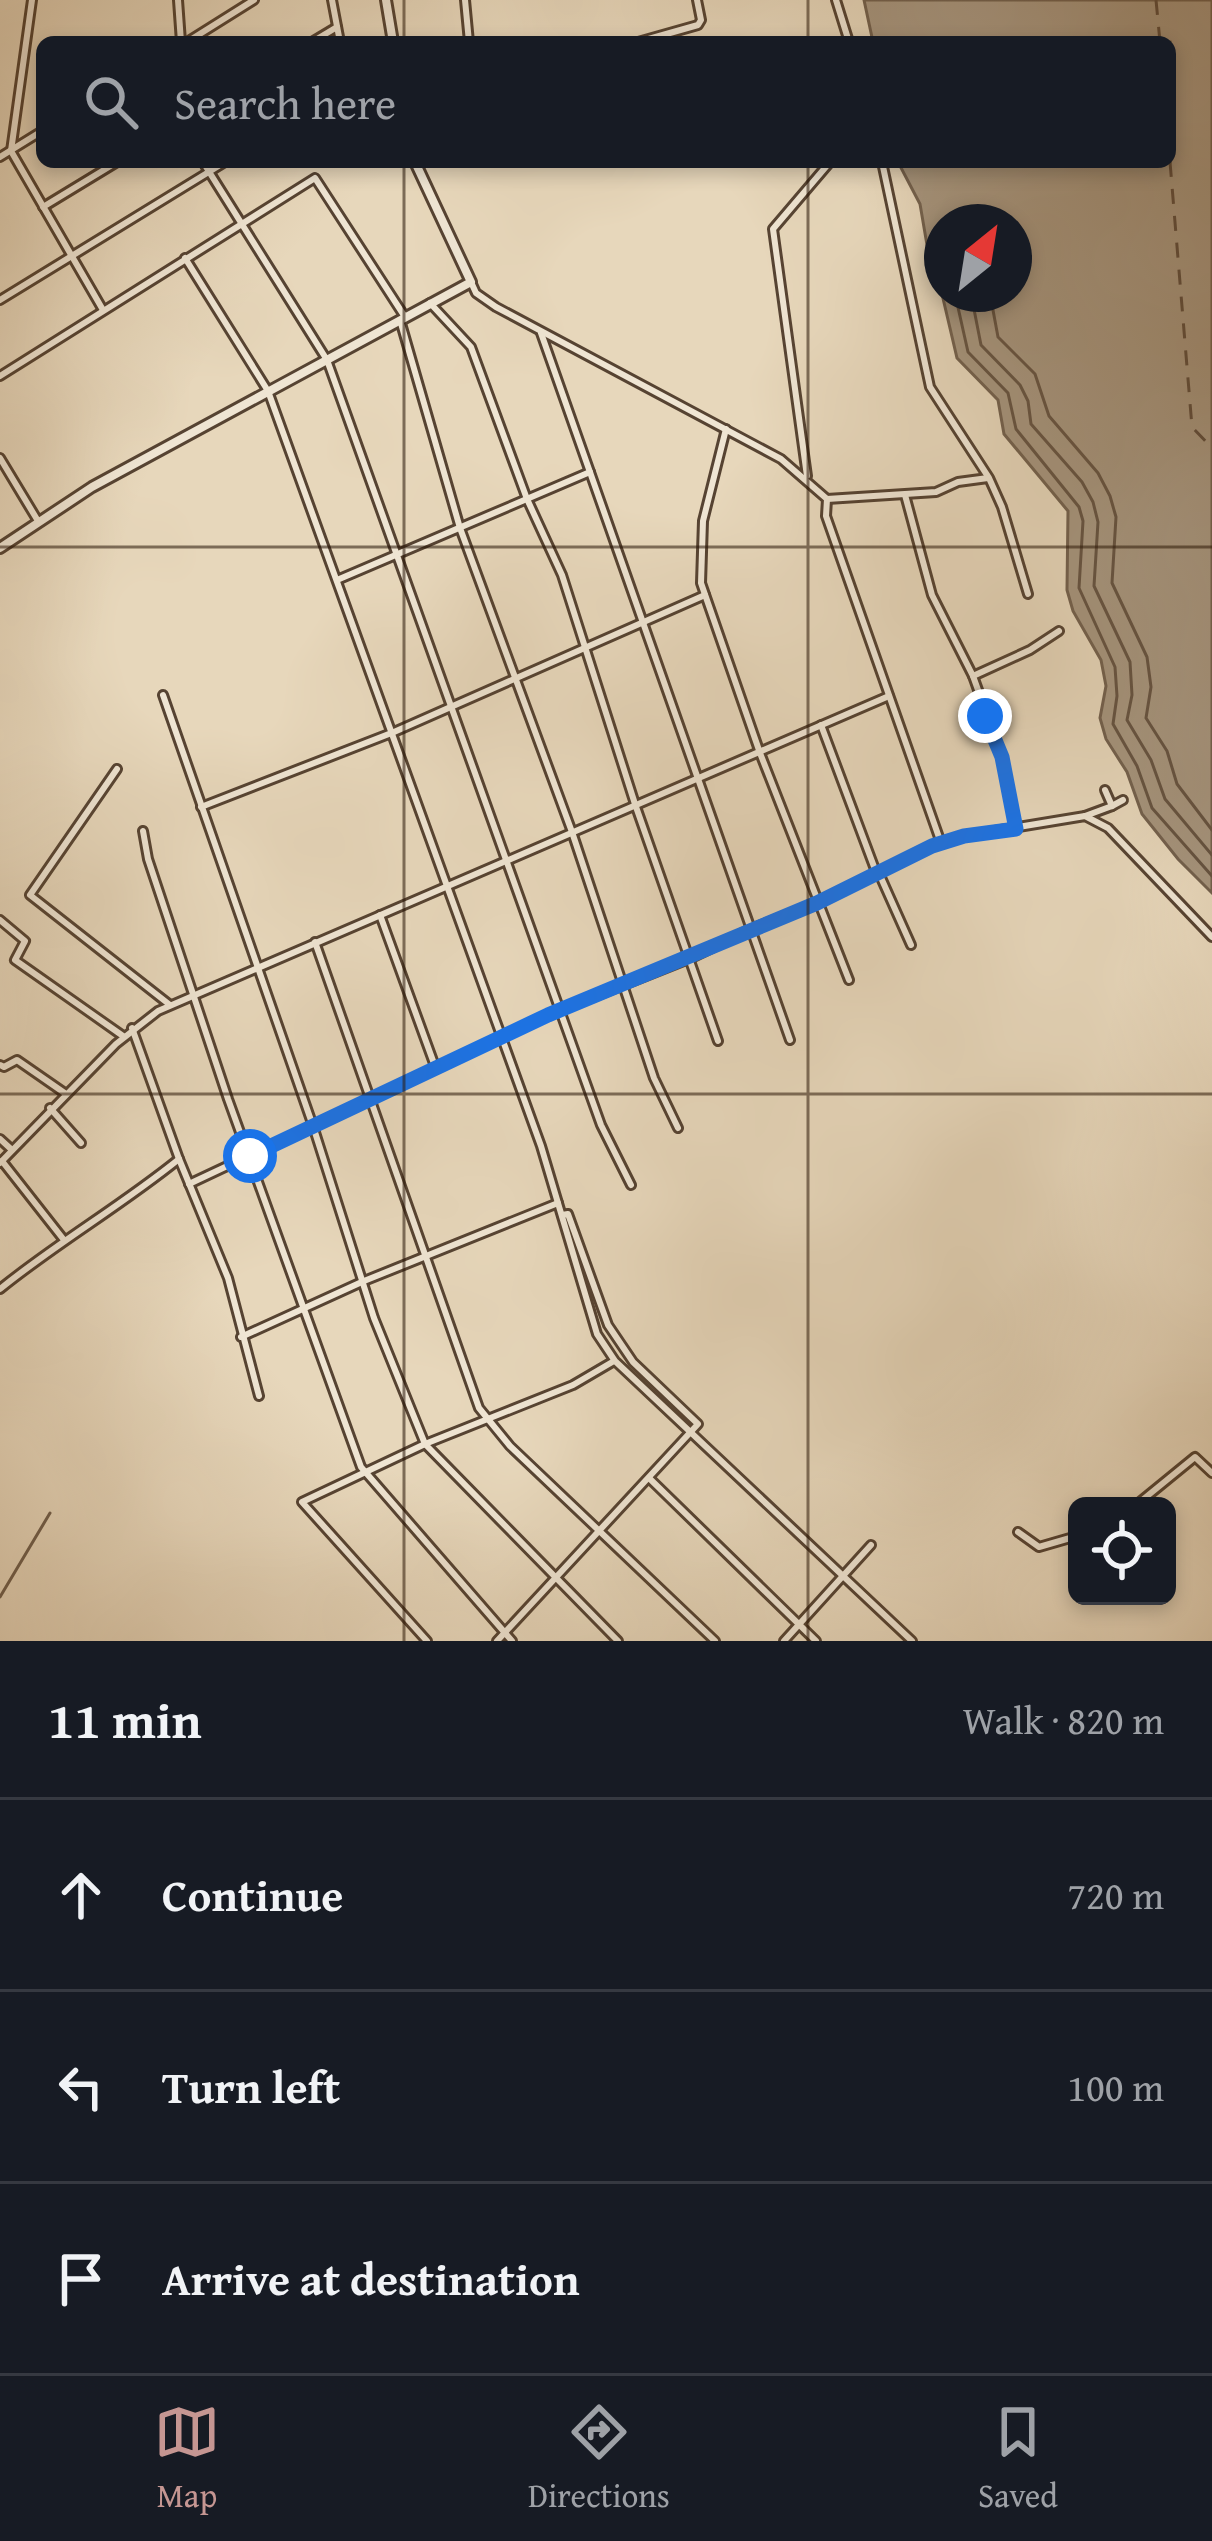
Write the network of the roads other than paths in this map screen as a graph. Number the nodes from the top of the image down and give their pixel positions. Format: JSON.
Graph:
{"nodes":[{"id":1,"x":32,"y":0,"type":"edge"},
{"id":2,"x":178,"y":0,"type":"edge"},
{"id":3,"x":254,"y":0,"type":"edge"},
{"id":4,"x":332,"y":0,"type":"edge"},
{"id":5,"x":386,"y":0,"type":"edge"},
{"id":6,"x":465,"y":0,"type":"edge"},
{"id":7,"x":697,"y":0,"type":"edge"},
{"id":8,"x":836,"y":0,"type":"edge"},
{"id":9,"x":245,"y":3,"type":"edge"},
{"id":10,"x":337,"y":27,"type":"junction"},
{"id":11,"x":183,"y":36,"type":"edge"},
{"id":12,"x":193,"y":36,"type":"edge"},
{"id":13,"x":322,"y":36,"type":"edge"},
{"id":14,"x":339,"y":36,"type":"edge"},
{"id":15,"x":392,"y":36,"type":"edge"},
{"id":16,"x":469,"y":36,"type":"edge"},
{"id":17,"x":659,"y":36,"type":"edge"},
{"id":18,"x":847,"y":36,"type":"edge"},
{"id":19,"x":36,"y":135,"type":"edge"},
{"id":20,"x":10,"y":151,"type":"junction"},
{"id":21,"x":0,"y":157,"type":"edge"},
{"id":22,"x":107,"y":168,"type":"edge"},
{"id":23,"x":208,"y":168,"type":"edge"},
{"id":24,"x":215,"y":168,"type":"edge"},
{"id":25,"x":418,"y":168,"type":"edge"},
{"id":26,"x":825,"y":168,"type":"edge"},
{"id":27,"x":883,"y":168,"type":"edge"},
{"id":28,"x":210,"y":171,"type":"junction"},
{"id":29,"x":42,"y":208,"type":"junction"},
{"id":30,"x":239,"y":224,"type":"junction"},
{"id":31,"x":69,"y":257,"type":"junction"},
{"id":32,"x":185,"y":258,"type":"junction"},
{"id":33,"x":471,"y":282,"type":"junction"},
{"id":34,"x":0,"y":300,"type":"edge"},
{"id":35,"x":430,"y":303,"type":"junction"},
{"id":36,"x":103,"y":310,"type":"junction"},
{"id":37,"x":402,"y":318,"type":"junction"},
{"id":38,"x":540,"y":330,"type":"junction"},
{"id":39,"x":327,"y":360,"type":"junction"},
{"id":40,"x":0,"y":376,"type":"edge"},
{"id":41,"x":268,"y":391,"type":"junction"},
{"id":42,"x":726,"y":429,"type":"junction"},
{"id":43,"x":0,"y":458,"type":"edge"},
{"id":44,"x":590,"y":472,"type":"junction"},
{"id":45,"x":989,"y":478,"type":"junction"},
{"id":46,"x":808,"y":479,"type":"junction"},
{"id":47,"x":905,"y":495,"type":"junction"},
{"id":48,"x":527,"y":499,"type":"junction"},
{"id":49,"x":827,"y":499,"type":"junction"},
{"id":50,"x":39,"y":522,"type":"junction"},
{"id":51,"x":460,"y":528,"type":"junction"},
{"id":52,"x":0,"y":548,"type":"edge"},
{"id":53,"x":398,"y":554,"type":"junction"},
{"id":54,"x":337,"y":580,"type":"junction"},
{"id":55,"x":1028,"y":594,"type":"dead end"},
{"id":56,"x":705,"y":595,"type":"junction"},
{"id":57,"x":642,"y":620,"type":"junction"},
{"id":58,"x":1059,"y":631,"type":"dead end"},
{"id":59,"x":583,"y":648,"type":"junction"},
{"id":60,"x":973,"y":676,"type":"junction"},
{"id":61,"x":515,"y":677,"type":"junction"},
{"id":62,"x":163,"y":695,"type":"dead end"},
{"id":63,"x":889,"y":696,"type":"junction"},
{"id":64,"x":453,"y":705,"type":"junction"},
{"id":65,"x":821,"y":725,"type":"junction"},
{"id":66,"x":394,"y":732,"type":"junction"},
{"id":67,"x":760,"y":753,"type":"junction"},
{"id":68,"x":117,"y":769,"type":"dead end"},
{"id":69,"x":697,"y":777,"type":"junction"},
{"id":70,"x":1105,"y":790,"type":"dead end"},
{"id":71,"x":1123,"y":800,"type":"dead end"},
{"id":72,"x":634,"y":804,"type":"junction"},
{"id":73,"x":1112,"y":806,"type":"junction"},
{"id":74,"x":201,"y":807,"type":"junction"},
{"id":75,"x":1085,"y":816,"type":"junction"},
{"id":76,"x":1016,"y":829,"type":"junction"},
{"id":77,"x":142,"y":831,"type":"dead end"},
{"id":78,"x":572,"y":832,"type":"junction"},
{"id":79,"x":941,"y":843,"type":"junction"},
{"id":80,"x":509,"y":860,"type":"junction"},
{"id":81,"x":877,"y":872,"type":"junction"},
{"id":82,"x":445,"y":887,"type":"junction"},
{"id":83,"x":817,"y":903,"type":"junction"},
{"id":84,"x":380,"y":915,"type":"junction"},
{"id":85,"x":0,"y":920,"type":"edge"},
{"id":86,"x":751,"y":929,"type":"junction"},
{"id":87,"x":1212,"y":937,"type":"edge"},
{"id":88,"x":315,"y":942,"type":"junction"},
{"id":89,"x":911,"y":945,"type":"dead end"},
{"id":90,"x":689,"y":959,"type":"junction"},
{"id":91,"x":257,"y":967,"type":"junction"},
{"id":92,"x":849,"y":980,"type":"dead end"},
{"id":93,"x":622,"y":983,"type":"junction"},
{"id":94,"x":193,"y":995,"type":"junction"},
{"id":95,"x":170,"y":1005,"type":"junction"},
{"id":96,"x":561,"y":1012,"type":"junction"},
{"id":97,"x":133,"y":1028,"type":"junction"},
{"id":98,"x":123,"y":1036,"type":"junction"},
{"id":99,"x":501,"y":1038,"type":"junction"},
{"id":100,"x":790,"y":1040,"type":"dead end"},
{"id":101,"x":718,"y":1041,"type":"dead end"},
{"id":102,"x":0,"y":1065,"type":"edge"},
{"id":103,"x":436,"y":1069,"type":"junction"},
{"id":104,"x":66,"y":1094,"type":"junction"},
{"id":105,"x":370,"y":1100,"type":"junction"},
{"id":106,"x":50,"y":1108,"type":"junction"},
{"id":107,"x":314,"y":1126,"type":"junction"},
{"id":108,"x":678,"y":1128,"type":"dead end"},
{"id":109,"x":0,"y":1139,"type":"edge"},
{"id":110,"x":81,"y":1142,"type":"dead end"},
{"id":111,"x":12,"y":1150,"type":"junction"},
{"id":112,"x":250,"y":1156,"type":"junction"},
{"id":113,"x":179,"y":1160,"type":"junction"},
{"id":114,"x":1,"y":1162,"type":"edge"},
{"id":115,"x":189,"y":1184,"type":"junction"},
{"id":116,"x":631,"y":1185,"type":"dead end"},
{"id":117,"x":558,"y":1203,"type":"junction"},
{"id":118,"x":561,"y":1215,"type":"junction"},
{"id":119,"x":64,"y":1240,"type":"junction"},
{"id":120,"x":426,"y":1257,"type":"junction"},
{"id":121,"x":364,"y":1281,"type":"junction"},
{"id":122,"x":0,"y":1288,"type":"edge"},
{"id":123,"x":303,"y":1310,"type":"junction"},
{"id":124,"x":242,"y":1337,"type":"junction"},
{"id":125,"x":615,"y":1360,"type":"junction"},
{"id":126,"x":260,"y":1396,"type":"dead end"},
{"id":127,"x":488,"y":1420,"type":"junction"},
{"id":128,"x":692,"y":1433,"type":"junction"},
{"id":129,"x":425,"y":1444,"type":"junction"},
{"id":130,"x":364,"y":1472,"type":"junction"},
{"id":131,"x":1212,"y":1473,"type":"edge"},
{"id":132,"x":650,"y":1478,"type":"junction"},
{"id":133,"x":1147,"y":1497,"type":"edge"},
{"id":134,"x":601,"y":1530,"type":"junction"},
{"id":135,"x":1018,"y":1532,"type":"dead end"},
{"id":136,"x":1068,"y":1539,"type":"edge"},
{"id":137,"x":871,"y":1545,"type":"dead end"},
{"id":138,"x":844,"y":1577,"type":"junction"},
{"id":139,"x":554,"y":1580,"type":"junction"},
{"id":140,"x":799,"y":1624,"type":"junction"},
{"id":141,"x":501,"y":1638,"type":"edge"},
{"id":142,"x":427,"y":1641,"type":"edge"},
{"id":143,"x":512,"y":1641,"type":"edge"},
{"id":144,"x":618,"y":1641,"type":"edge"},
{"id":145,"x":715,"y":1641,"type":"edge"},
{"id":146,"x":784,"y":1641,"type":"edge"},
{"id":147,"x":816,"y":1641,"type":"edge"},
{"id":148,"x":912,"y":1641,"type":"edge"}],
"edges":[{"from":1,"to":20,"type":"street"},
{"from":2,"to":11,"type":"street"},
{"from":3,"to":9,"type":"street"},
{"from":4,"to":10,"type":"street"},
{"from":5,"to":15,"type":"street"},
{"from":6,"to":16,"type":"street"},
{"from":7,"to":17,"type":"street"},
{"from":8,"to":18,"type":"street"},
{"from":9,"to":12,"type":"street"},
{"from":10,"to":13,"type":"street"},
{"from":10,"to":14,"type":"street"},
{"from":19,"to":20,"type":"street"},
{"from":20,"to":21,"type":"street"},
{"from":20,"to":29,"type":"street"},
{"from":22,"to":29,"type":"street"},
{"from":23,"to":28,"type":"street"},
{"from":24,"to":28,"type":"street"},
{"from":25,"to":33,"type":"street"},
{"from":26,"to":46,"type":"street"},
{"from":27,"to":45,"type":"street"},
{"from":28,"to":30,"type":"street"},
{"from":28,"to":31,"type":"street"},
{"from":29,"to":31,"type":"street"},
{"from":30,"to":32,"type":"street"},
{"from":30,"to":37,"type":"street"},
{"from":30,"to":39,"type":"street"},
{"from":31,"to":34,"type":"street"},
{"from":31,"to":36,"type":"street"},
{"from":32,"to":36,"type":"street"},
{"from":32,"to":41,"type":"street"},
{"from":33,"to":35,"type":"street"},
{"from":33,"to":38,"type":"street"},
{"from":35,"to":37,"type":"street"},
{"from":35,"to":48,"type":"street"},
{"from":36,"to":40,"type":"street"},
{"from":37,"to":39,"type":"street"},
{"from":37,"to":51,"type":"street"},
{"from":38,"to":42,"type":"street"},
{"from":38,"to":44,"type":"street"},
{"from":39,"to":41,"type":"street"},
{"from":39,"to":53,"type":"street"},
{"from":41,"to":50,"type":"street"},
{"from":41,"to":54,"type":"street"},
{"from":42,"to":46,"type":"street"},
{"from":42,"to":56,"type":"street"},
{"from":43,"to":50,"type":"street"},
{"from":44,"to":48,"type":"street"},
{"from":44,"to":57,"type":"street"},
{"from":45,"to":47,"type":"street"},
{"from":45,"to":55,"type":"street"},
{"from":46,"to":49,"type":"street"},
{"from":47,"to":49,"type":"street"},
{"from":47,"to":60,"type":"street"},
{"from":48,"to":51,"type":"street"},
{"from":48,"to":59,"type":"street"},
{"from":49,"to":63,"type":"street"},
{"from":50,"to":52,"type":"street"},
{"from":51,"to":53,"type":"street"},
{"from":51,"to":61,"type":"street"},
{"from":53,"to":54,"type":"street"},
{"from":53,"to":64,"type":"street"},
{"from":54,"to":66,"type":"street"},
{"from":56,"to":57,"type":"street"},
{"from":56,"to":67,"type":"street"},
{"from":57,"to":59,"type":"street"},
{"from":57,"to":69,"type":"street"},
{"from":58,"to":60,"type":"street"},
{"from":59,"to":61,"type":"street"},
{"from":59,"to":72,"type":"street"},
{"from":60,"to":76,"type":"street"},
{"from":61,"to":64,"type":"street"},
{"from":61,"to":78,"type":"street"},
{"from":62,"to":74,"type":"street"},
{"from":63,"to":65,"type":"street"},
{"from":63,"to":79,"type":"street"},
{"from":64,"to":66,"type":"street"},
{"from":64,"to":80,"type":"street"},
{"from":65,"to":67,"type":"street"},
{"from":65,"to":81,"type":"street"},
{"from":66,"to":74,"type":"street"},
{"from":66,"to":82,"type":"street"},
{"from":67,"to":69,"type":"street"},
{"from":67,"to":83,"type":"street"},
{"from":68,"to":95,"type":"street"},
{"from":69,"to":72,"type":"street"},
{"from":69,"to":86,"type":"street"},
{"from":70,"to":73,"type":"street"},
{"from":71,"to":73,"type":"street"},
{"from":72,"to":78,"type":"street"},
{"from":72,"to":90,"type":"street"},
{"from":73,"to":75,"type":"street"},
{"from":74,"to":91,"type":"street"},
{"from":75,"to":76,"type":"street"},
{"from":75,"to":87,"type":"street"},
{"from":76,"to":79,"type":"street"},
{"from":77,"to":94,"type":"street"},
{"from":78,"to":80,"type":"street"},
{"from":78,"to":93,"type":"street"},
{"from":79,"to":81,"type":"street"},
{"from":80,"to":82,"type":"street"},
{"from":80,"to":96,"type":"street"},
{"from":81,"to":83,"type":"street"},
{"from":81,"to":89,"type":"street"},
{"from":82,"to":84,"type":"street"},
{"from":82,"to":99,"type":"street"},
{"from":83,"to":86,"type":"street"},
{"from":83,"to":92,"type":"street"},
{"from":84,"to":88,"type":"street"},
{"from":84,"to":103,"type":"street"},
{"from":85,"to":98,"type":"street"},
{"from":86,"to":90,"type":"street"},
{"from":86,"to":100,"type":"street"},
{"from":88,"to":91,"type":"street"},
{"from":88,"to":105,"type":"street"},
{"from":90,"to":93,"type":"street"},
{"from":90,"to":101,"type":"street"},
{"from":91,"to":94,"type":"street"},
{"from":91,"to":107,"type":"street"},
{"from":93,"to":96,"type":"street"},
{"from":93,"to":108,"type":"street"},
{"from":94,"to":95,"type":"street"},
{"from":94,"to":112,"type":"street"},
{"from":95,"to":97,"type":"street"},
{"from":96,"to":99,"type":"street"},
{"from":96,"to":116,"type":"street"},
{"from":97,"to":98,"type":"street"},
{"from":97,"to":113,"type":"street"},
{"from":98,"to":104,"type":"street"},
{"from":99,"to":103,"type":"street"},
{"from":99,"to":117,"type":"street"},
{"from":102,"to":104,"type":"street"},
{"from":103,"to":105,"type":"street"},
{"from":104,"to":106,"type":"street"},
{"from":105,"to":107,"type":"street"},
{"from":105,"to":120,"type":"street"},
{"from":106,"to":110,"type":"street"},
{"from":106,"to":111,"type":"street"},
{"from":107,"to":112,"type":"street"},
{"from":107,"to":121,"type":"street"},
{"from":109,"to":111,"type":"street"},
{"from":111,"to":114,"type":"street"},
{"from":112,"to":115,"type":"street"},
{"from":112,"to":123,"type":"street"},
{"from":113,"to":115,"type":"street"},
{"from":113,"to":119,"type":"street"},
{"from":114,"to":119,"type":"street"},
{"from":115,"to":124,"type":"street"},
{"from":117,"to":118,"type":"street"},
{"from":117,"to":120,"type":"street"},
{"from":118,"to":125,"type":"street"},
{"from":118,"to":128,"type":"street"},
{"from":119,"to":122,"type":"street"},
{"from":120,"to":121,"type":"street"},
{"from":120,"to":127,"type":"street"},
{"from":121,"to":123,"type":"street"},
{"from":121,"to":129,"type":"street"},
{"from":123,"to":124,"type":"street"},
{"from":123,"to":130,"type":"street"},
{"from":124,"to":126,"type":"street"},
{"from":125,"to":127,"type":"street"},
{"from":125,"to":128,"type":"street"},
{"from":127,"to":129,"type":"street"},
{"from":127,"to":134,"type":"street"},
{"from":128,"to":132,"type":"street"},
{"from":128,"to":138,"type":"street"},
{"from":129,"to":130,"type":"street"},
{"from":129,"to":139,"type":"street"},
{"from":130,"to":141,"type":"street"},
{"from":130,"to":142,"type":"street"},
{"from":131,"to":133,"type":"street"},
{"from":132,"to":134,"type":"street"},
{"from":132,"to":140,"type":"street"},
{"from":134,"to":139,"type":"street"},
{"from":134,"to":145,"type":"street"},
{"from":135,"to":136,"type":"street"},
{"from":137,"to":138,"type":"street"},
{"from":138,"to":140,"type":"street"},
{"from":138,"to":148,"type":"street"},
{"from":139,"to":141,"type":"street"},
{"from":139,"to":144,"type":"street"},
{"from":140,"to":146,"type":"street"},
{"from":140,"to":147,"type":"street"},
{"from":141,"to":143,"type":"street"}]}
